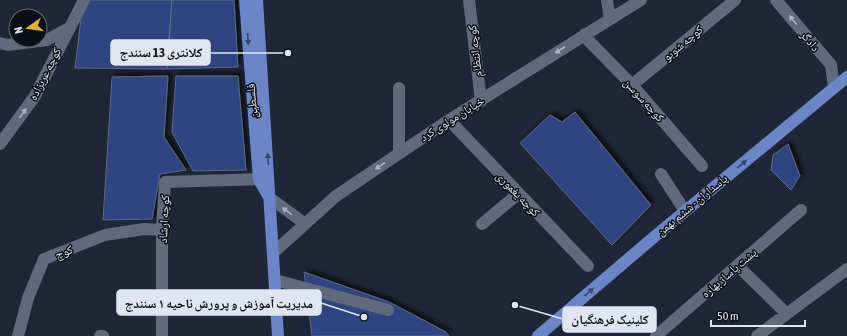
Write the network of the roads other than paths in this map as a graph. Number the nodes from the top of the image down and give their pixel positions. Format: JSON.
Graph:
{"nodes":[{"id":1,"x":84,"y":0,"type":"edge"},
{"id":2,"x":245,"y":0,"type":"edge"},
{"id":3,"x":257,"y":0,"type":"edge"},
{"id":4,"x":469,"y":0,"type":"edge"},
{"id":5,"x":607,"y":0,"type":"edge"},
{"id":6,"x":641,"y":0,"type":"edge"},
{"id":7,"x":735,"y":0,"type":"edge"},
{"id":8,"x":776,"y":0,"type":"edge"},
{"id":9,"x":610,"y":19,"type":"junction"},
{"id":10,"x":69,"y":28,"type":"junction"},
{"id":11,"x":585,"y":34,"type":"junction"},
{"id":12,"x":0,"y":43,"type":"edge"},
{"id":13,"x":847,"y":77,"type":"edge"},
{"id":14,"x":632,"y":86,"type":"junction"},
{"id":15,"x":834,"y":87,"type":"junction"},
{"id":16,"x":399,"y":88,"type":"dead end"},
{"id":17,"x":481,"y":101,"type":"junction"},
{"id":18,"x":449,"y":120,"type":"junction"},
{"id":19,"x":0,"y":144,"type":"edge"},
{"id":20,"x":399,"y":153,"type":"junction"},
{"id":21,"x":702,"y":166,"type":"dead end"},
{"id":22,"x":660,"y":174,"type":"dead end"},
{"id":23,"x":264,"y":180,"type":"junction"},
{"id":24,"x":518,"y":194,"type":"junction"},
{"id":25,"x":270,"y":198,"type":"junction"},
{"id":26,"x":802,"y":210,"type":"dead end"},
{"id":27,"x":685,"y":211,"type":"junction"},
{"id":28,"x":304,"y":223,"type":"junction"},
{"id":29,"x":482,"y":224,"type":"dead end"},
{"id":30,"x":162,"y":230,"type":"junction"},
{"id":31,"x":273,"y":253,"type":"junction"},
{"id":32,"x":588,"y":266,"type":"dead end"},
{"id":33,"x":738,"y":266,"type":"junction"},
{"id":34,"x":847,"y":269,"type":"edge"},
{"id":35,"x":275,"y":280,"type":"junction"},
{"id":36,"x":388,"y":310,"type":"dead end"},
{"id":37,"x":786,"y":313,"type":"junction"},
{"id":38,"x":280,"y":334,"type":"edge"},
{"id":39,"x":18,"y":336,"type":"edge"},
{"id":40,"x":100,"y":336,"type":"edge"},
{"id":41,"x":103,"y":336,"type":"edge"},
{"id":42,"x":162,"y":336,"type":"edge"},
{"id":43,"x":538,"y":336,"type":"edge"},
{"id":44,"x":656,"y":336,"type":"edge"},
{"id":45,"x":757,"y":336,"type":"edge"}],
"edges":[{"from":1,"to":10,"type":"street","name":"کوچه عربزاده"},
{"from":2,"to":23,"type":"main road","name":"فلسطین","one_way":true},
{"from":23,"to":3,"type":"main road","name":"فلسطین","one_way":true},
{"from":4,"to":17,"type":"street","name":"کوچه انتظام"},
{"from":5,"to":9,"type":"street"},
{"from":6,"to":9,"type":"street","name":"خیابان مولوی کرد"},
{"from":7,"to":14,"type":"street","name":"کوچه شوبو"},
{"from":15,"to":8,"type":"street","name":"دادگر","one_way":true},
{"from":9,"to":11,"type":"street","name":"خیابان مولوی کرد"},
{"from":10,"to":12,"type":"street"},
{"from":19,"to":10,"type":"street","name":"کوچه عربزاده","one_way":true},
{"from":11,"to":14,"type":"street","name":"کوچه سوسن"},
{"from":11,"to":17,"type":"street","name":"خیابان مولوی کرد","one_way":true},
{"from":13,"to":15,"type":"main road","name":"پاسداران - ششم بهمن"},
{"from":14,"to":21,"type":"street","name":"کوچه سوسن"},
{"from":27,"to":15,"type":"main road","name":"پاسداران - ششم بهمن","one_way":true},
{"from":16,"to":20,"type":"street"},
{"from":17,"to":18,"type":"street","name":"خیابان مولوی کرد"},
{"from":18,"to":20,"type":"street","name":"خیابان مولوی کرد"},
{"from":18,"to":24,"type":"street","name":"کوچه یغموری"},
{"from":20,"to":28,"type":"street","name":"خیابان مولوی کرد","one_way":true},
{"from":22,"to":27,"type":"street"},
{"from":23,"to":25,"type":"main road","name":"فلسطین"},
{"from":23,"to":30,"type":"street","name":"کوچه ارشاد"},
{"from":24,"to":29,"type":"street"},
{"from":24,"to":32,"type":"street","name":"کوچه یغموری"},
{"from":28,"to":25,"type":"street","one_way":true},
{"from":25,"to":31,"type":"main road","name":"فلسطین"},
{"from":26,"to":33,"type":"street","name":"پشت پاساژ بهاره"},
{"from":43,"to":27,"type":"main road","name":"پاسداران - ششم بهمن","one_way":true},
{"from":28,"to":31,"type":"street","name":"خیابان مولوی کرد"},
{"from":30,"to":39,"type":"street","name":"کوچ"},
{"from":30,"to":42,"type":"street","name":"کوچه ارشاد"},
{"from":31,"to":35,"type":"main road","name":"فلسطین"},
{"from":33,"to":37,"type":"street"},
{"from":33,"to":44,"type":"street","name":"پشت پاساژ بهاره"},
{"from":34,"to":37,"type":"street"},
{"from":35,"to":36,"type":"street"},
{"from":35,"to":38,"type":"main road","name":"فلسطین"},
{"from":37,"to":45,"type":"street"},
{"from":40,"to":41,"type":"street"}]}
